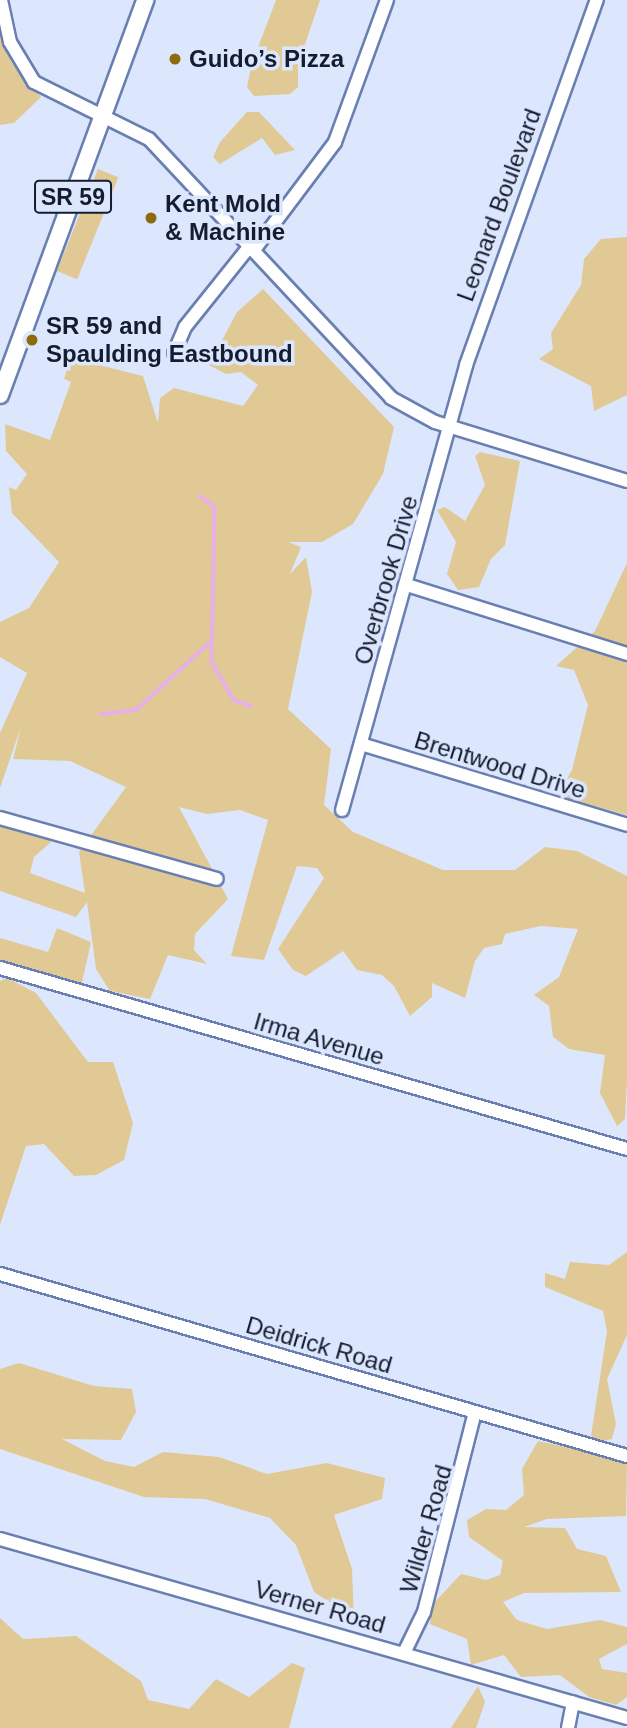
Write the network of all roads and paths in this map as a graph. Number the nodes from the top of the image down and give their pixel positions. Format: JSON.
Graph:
{"nodes":[{"id":1,"x":1,"y":0,"type":"edge"},
{"id":2,"x":145,"y":0,"type":"edge"},
{"id":3,"x":387,"y":0,"type":"edge"},
{"id":4,"x":595,"y":1,"type":"edge"},
{"id":5,"x":103,"y":115,"type":"junction"},
{"id":6,"x":252,"y":248,"type":"junction"},
{"id":7,"x":174,"y":353,"type":"dead end"},
{"id":8,"x":0,"y":395,"type":"edge"},
{"id":9,"x":451,"y":428,"type":"junction"},
{"id":10,"x":627,"y":481,"type":"edge"},
{"id":11,"x":407,"y":585,"type":"junction"},
{"id":12,"x":627,"y":654,"type":"edge"},
{"id":13,"x":361,"y":744,"type":"junction"},
{"id":14,"x":342,"y":810,"type":"dead end"},
{"id":15,"x":0,"y":818,"type":"edge"},
{"id":16,"x":627,"y":825,"type":"edge"},
{"id":17,"x":217,"y":879,"type":"dead end"},
{"id":18,"x":0,"y":968,"type":"edge"},
{"id":19,"x":627,"y":1149,"type":"edge"},
{"id":20,"x":0,"y":1274,"type":"edge"},
{"id":21,"x":475,"y":1412,"type":"junction"},
{"id":22,"x":627,"y":1456,"type":"edge"},
{"id":23,"x":0,"y":1539,"type":"edge"},
{"id":24,"x":404,"y":1653,"type":"junction"},
{"id":25,"x":573,"y":1702,"type":"junction"},
{"id":26,"x":627,"y":1718,"type":"edge"},
{"id":27,"x":568,"y":1728,"type":"edge"}],
"edges":[{"from":1,"to":5,"type":"street"},
{"from":2,"to":5,"type":"main road","number":"SR 59"},
{"from":3,"to":6,"type":"street"},
{"from":4,"to":9,"type":"street","name":"Leonard Boulevard"},
{"from":5,"to":6,"type":"street"},
{"from":5,"to":8,"type":"main road","number":"SR 59"},
{"from":6,"to":7,"type":"street"},
{"from":6,"to":9,"type":"street"},
{"from":9,"to":10,"type":"street"},
{"from":9,"to":11,"type":"street","name":"Overbrook Drive"},
{"from":11,"to":12,"type":"street"},
{"from":11,"to":13,"type":"street","name":"Overbrook Drive"},
{"from":13,"to":14,"type":"street","name":"Overbrook Drive"},
{"from":13,"to":16,"type":"street","name":"Brentwood Drive"},
{"from":15,"to":17,"type":"street"},
{"from":18,"to":19,"type":"street","name":"Irma Avenue"},
{"from":20,"to":21,"type":"street","name":"Deidrick Road"},
{"from":21,"to":22,"type":"street","name":"Deidrick Road"},
{"from":21,"to":24,"type":"street","name":"Wilder Road"},
{"from":23,"to":24,"type":"street","name":"Verner Road"},
{"from":24,"to":25,"type":"street","name":"Verner Road"},
{"from":25,"to":26,"type":"street","name":"Verner Road"},
{"from":25,"to":27,"type":"street"}]}
